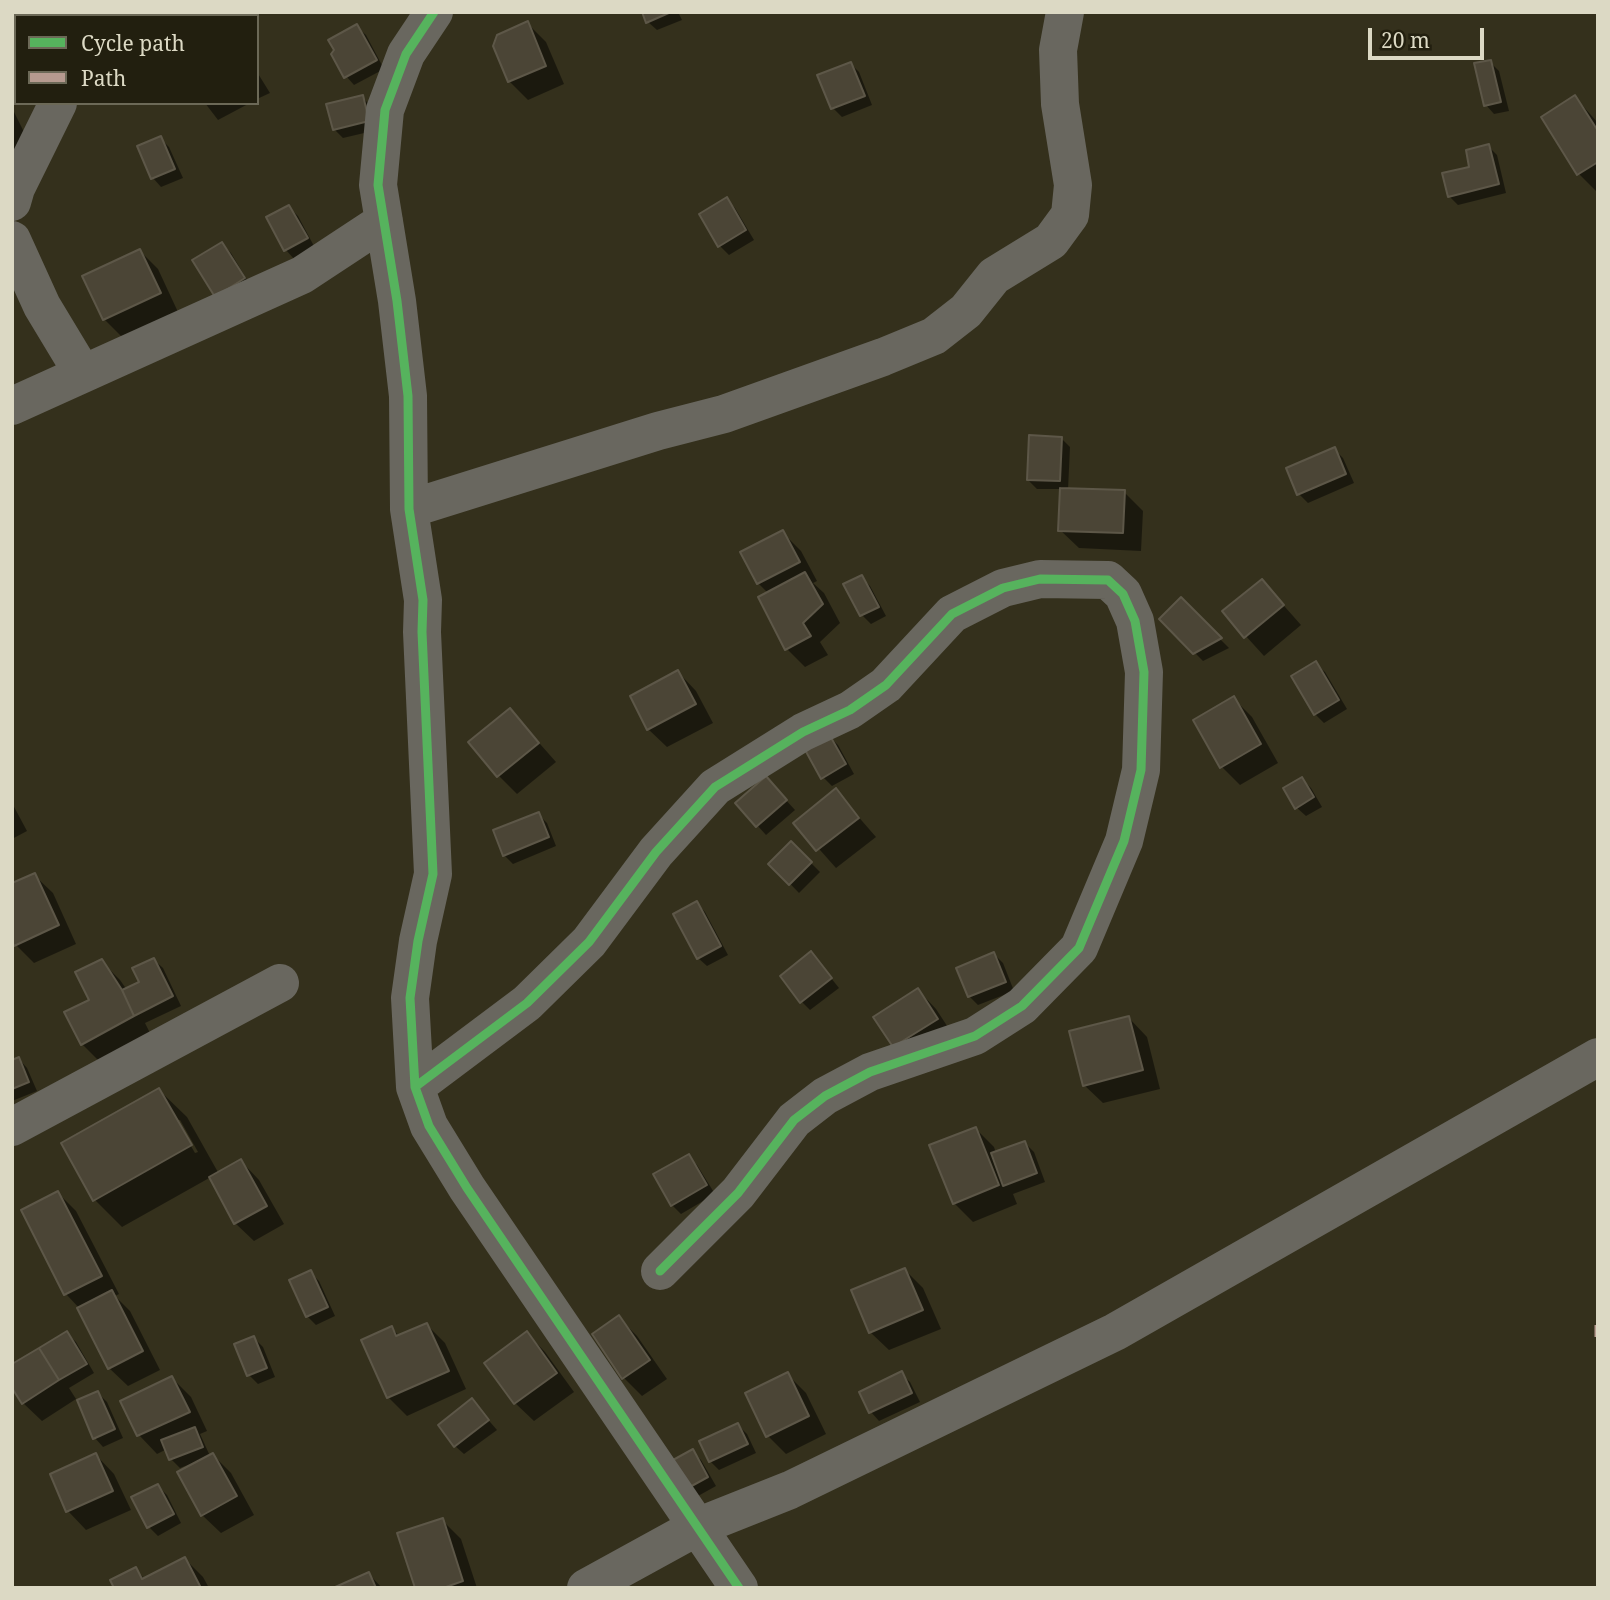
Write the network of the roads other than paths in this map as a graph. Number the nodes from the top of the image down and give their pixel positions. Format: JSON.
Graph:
{"nodes":[{"id":1,"x":434,"y":12,"type":"edge"},
{"id":2,"x":1065,"y":12,"type":"edge"},
{"id":3,"x":57,"y":105,"type":"edge"},
{"id":4,"x":12,"y":202,"type":"edge"},
{"id":5,"x":384,"y":221,"type":"junction"},
{"id":6,"x":12,"y":240,"type":"edge"},
{"id":7,"x":83,"y":374,"type":"junction"},
{"id":8,"x":12,"y":407,"type":"edge"},
{"id":9,"x":410,"y":509,"type":"junction"},
{"id":10,"x":280,"y":983,"type":"dead end"},
{"id":11,"x":1598,"y":1056,"type":"edge"},
{"id":12,"x":415,"y":1087,"type":"junction"},
{"id":13,"x":12,"y":1127,"type":"edge"},
{"id":14,"x":660,"y":1271,"type":"dead end"},
{"id":15,"x":697,"y":1527,"type":"junction"},
{"id":16,"x":586,"y":1588,"type":"edge"},
{"id":17,"x":739,"y":1588,"type":"edge"}],
"edges":[{"from":1,"to":5,"type":"street"},
{"from":2,"to":9,"type":"street"},
{"from":3,"to":4,"type":"street"},
{"from":5,"to":7,"type":"street"},
{"from":5,"to":9,"type":"street"},
{"from":6,"to":7,"type":"street"},
{"from":7,"to":8,"type":"street"},
{"from":9,"to":12,"type":"street"},
{"from":10,"to":13,"type":"street"},
{"from":11,"to":15,"type":"street"},
{"from":12,"to":14,"type":"street"},
{"from":12,"to":15,"type":"street"},
{"from":15,"to":16,"type":"street"},
{"from":15,"to":17,"type":"street"}]}
